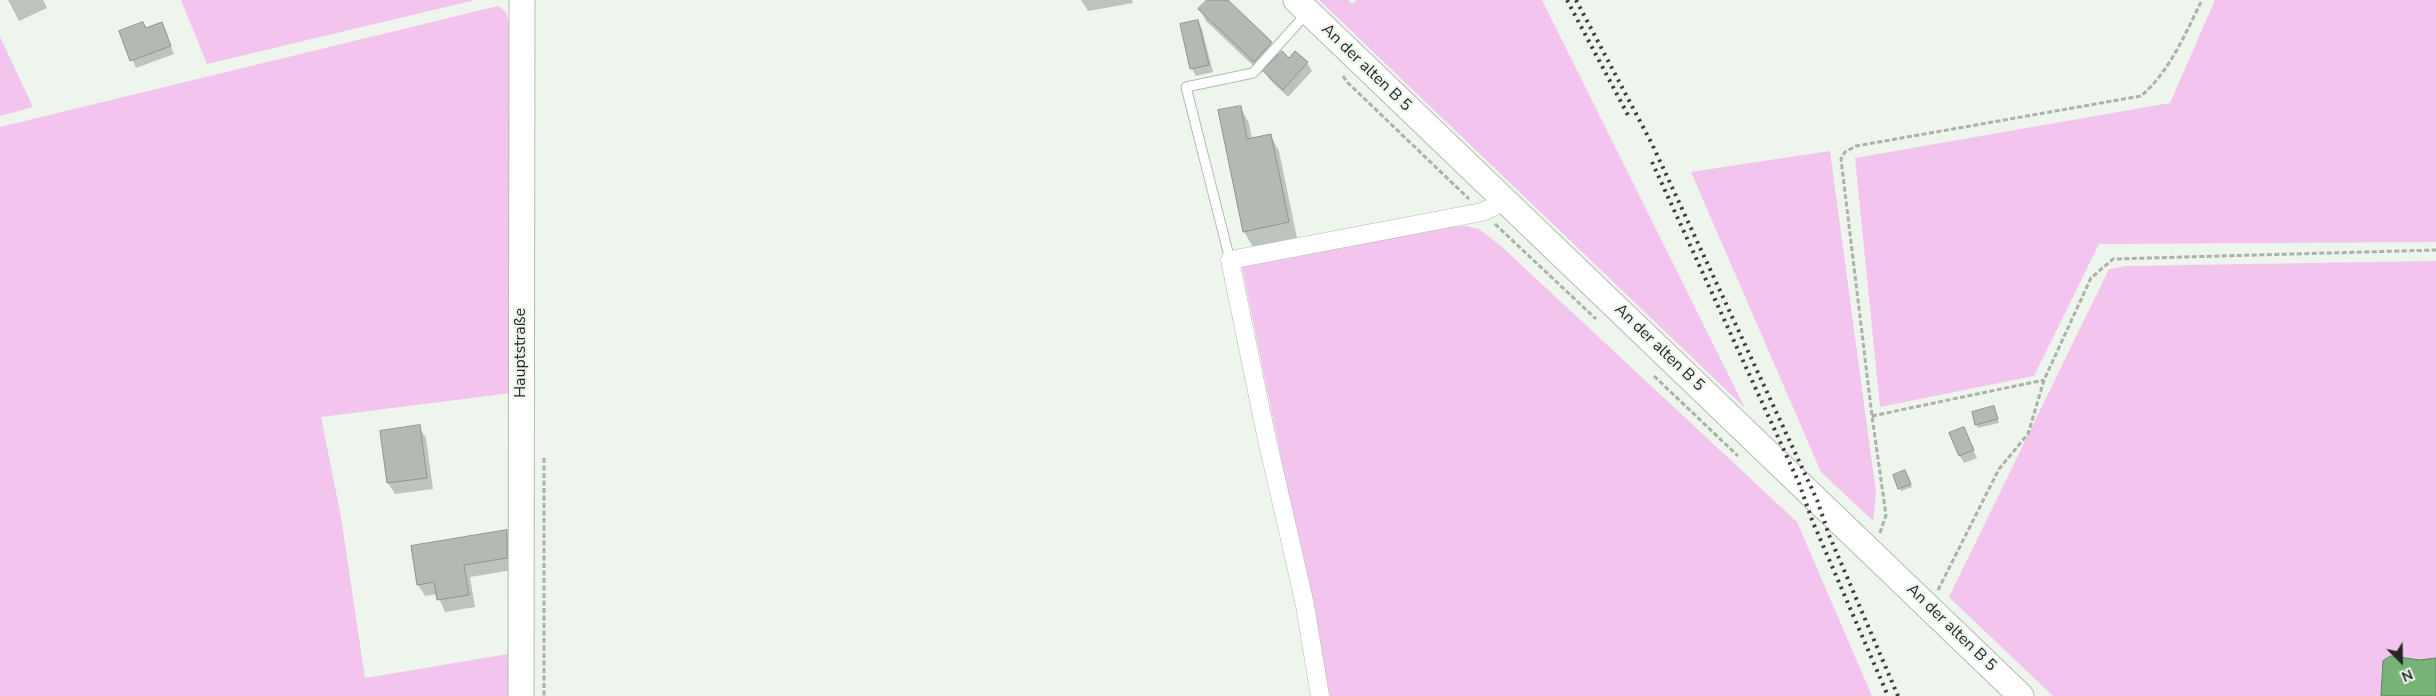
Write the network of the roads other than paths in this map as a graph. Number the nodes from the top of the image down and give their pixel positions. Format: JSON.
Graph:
{"nodes":[{"id":1,"x":522,"y":5,"type":"edge"},
{"id":2,"x":1302,"y":6,"type":"edge"},
{"id":3,"x":1506,"y":201,"type":"junction"},
{"id":4,"x":1230,"y":260,"type":"junction"},
{"id":5,"x":520,"y":696,"type":"edge"},
{"id":6,"x":1320,"y":696,"type":"edge"},
{"id":7,"x":2021,"y":696,"type":"edge"}],
"edges":[{"from":1,"to":5,"type":"main road","name":"Hauptstraße"},
{"from":2,"to":3,"type":"main road","name":"An der alten B 5"},
{"from":2,"to":4,"type":"lane"},
{"from":3,"to":4,"type":"street"},
{"from":3,"to":7,"type":"main road","name":"An der alten B 5"},
{"from":4,"to":6,"type":"street"}]}
